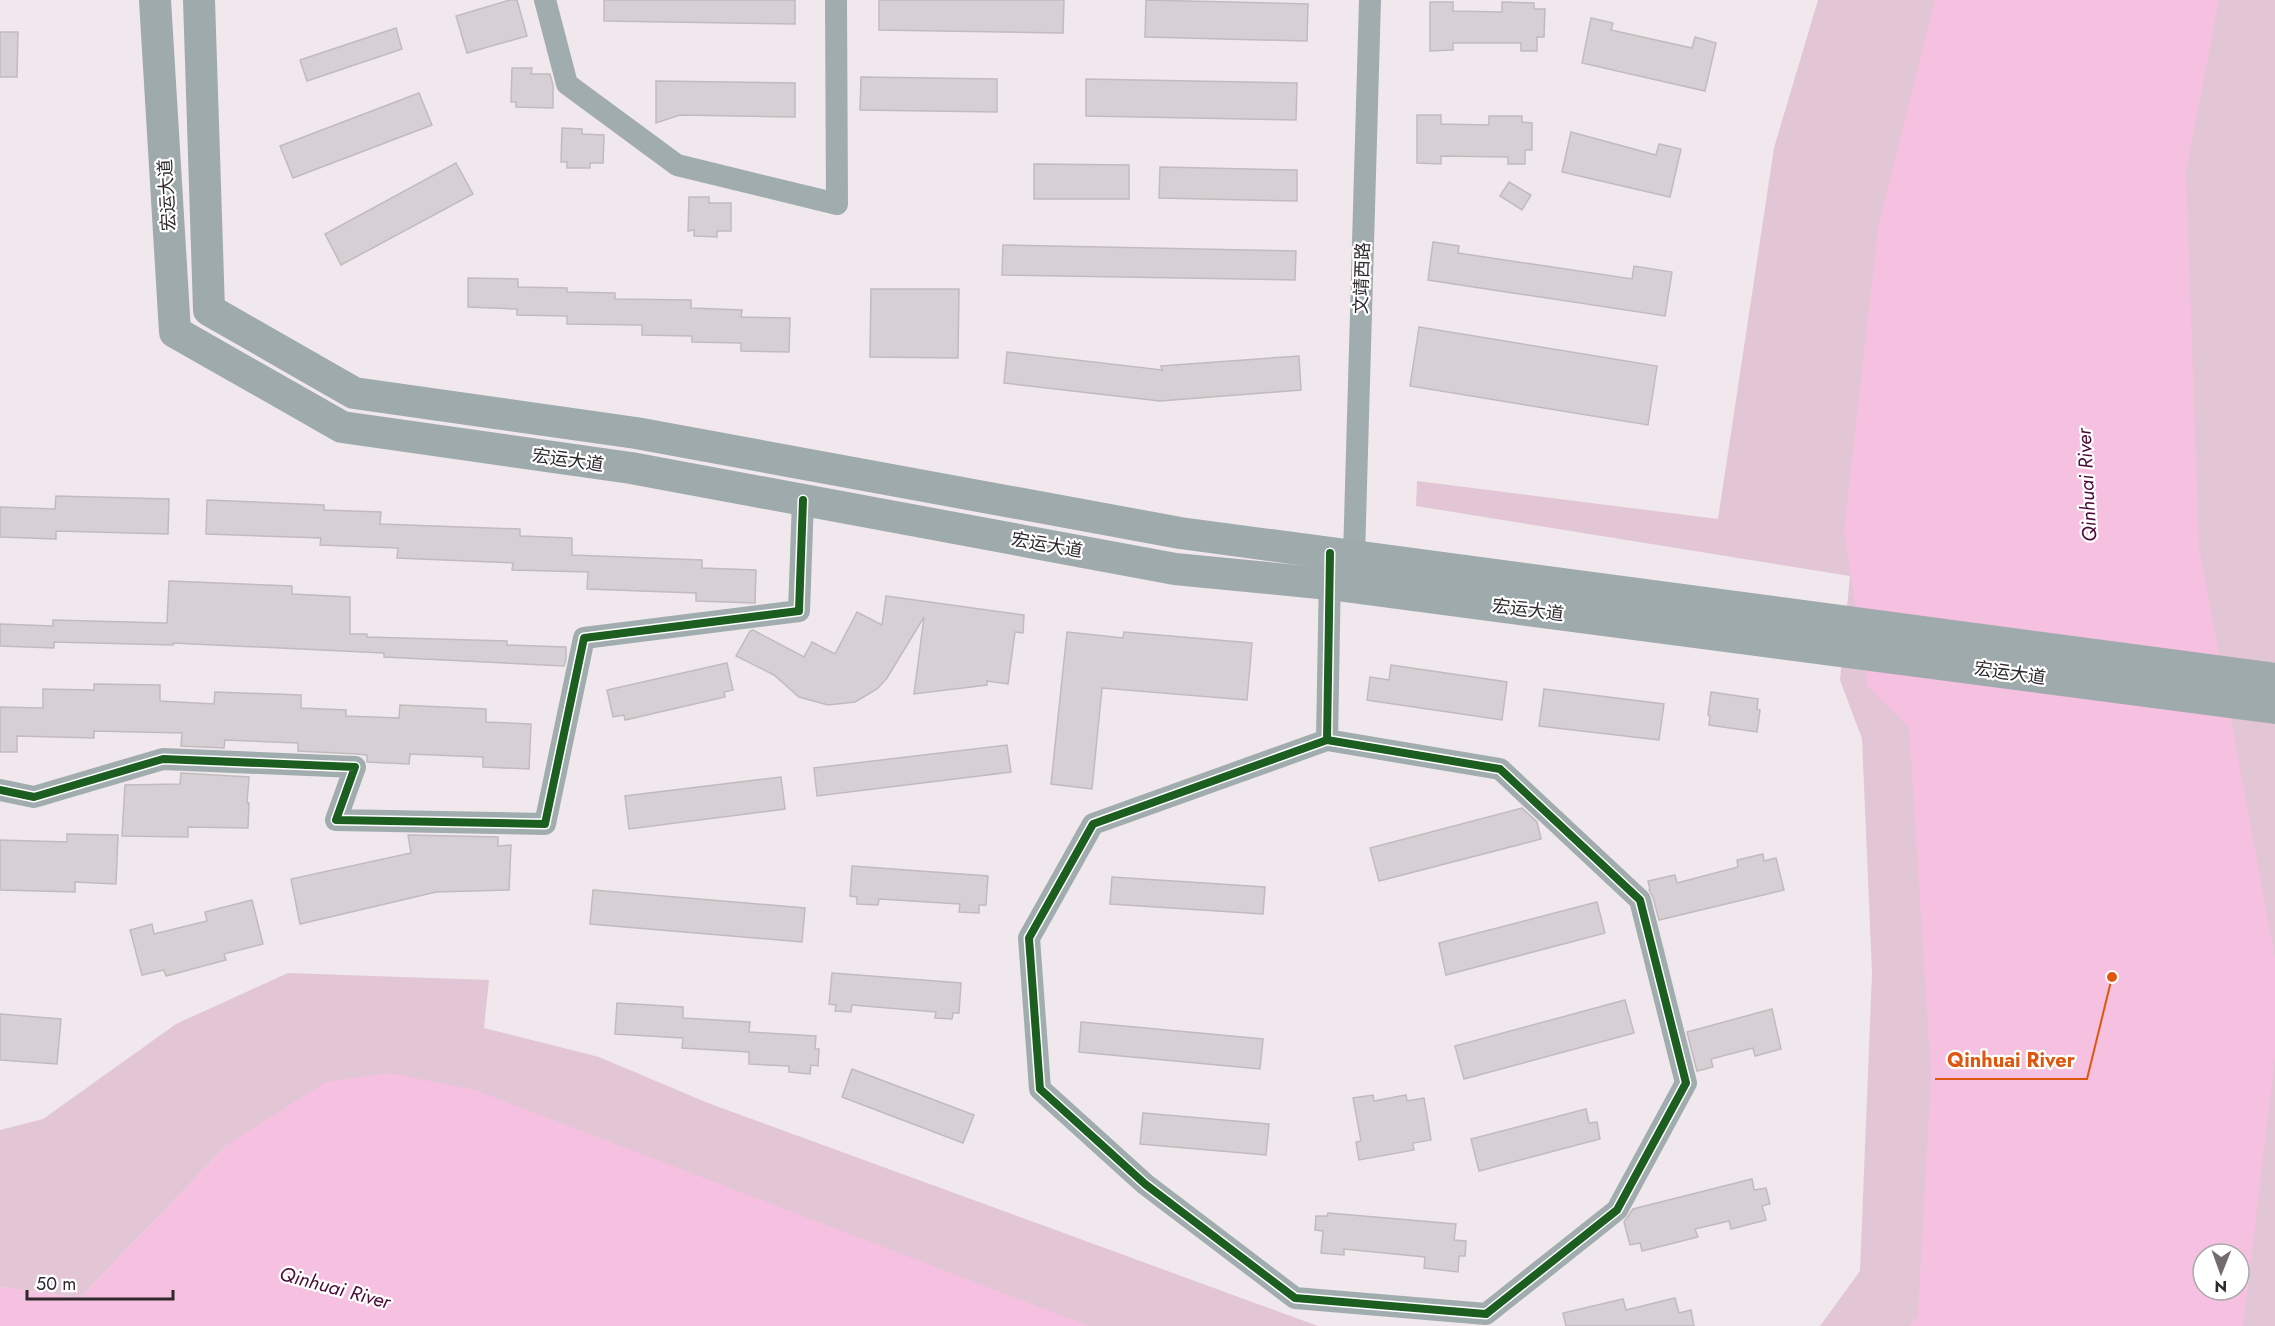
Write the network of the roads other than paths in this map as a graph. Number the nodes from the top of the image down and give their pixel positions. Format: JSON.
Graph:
{"nodes":[{"id":1,"x":155,"y":0,"type":"edge"},
{"id":2,"x":199,"y":0,"type":"edge"},
{"id":3,"x":545,"y":0,"type":"edge"},
{"id":4,"x":836,"y":0,"type":"edge"},
{"id":5,"x":1370,"y":0,"type":"edge"},
{"id":6,"x":803,"y":500,"type":"junction"},
{"id":7,"x":1342,"y":555,"type":"junction"},
{"id":8,"x":1329,"y":584,"type":"junction"},
{"id":9,"x":1854,"y":638,"type":"junction"},
{"id":10,"x":2275,"y":679,"type":"edge"},
{"id":11,"x":2275,"y":708,"type":"edge"},
{"id":12,"x":1327,"y":740,"type":"junction"},
{"id":13,"x":0,"y":790,"type":"edge"}],
"edges":[{"from":1,"to":6,"type":"main road","name":"宏运大道"},
{"from":2,"to":7,"type":"main road","name":"宏运大道"},
{"from":3,"to":4,"type":"street"},
{"from":5,"to":7,"type":"street","name":"文靖西路"},
{"from":6,"to":8,"type":"main road","name":"宏运大道"},
{"from":6,"to":13,"type":"street"},
{"from":7,"to":8,"type":"street","name":"文靖西路"},
{"from":7,"to":9,"type":"main road","name":"宏运大道"},
{"from":8,"to":9,"type":"main road","name":"宏运大道"},
{"from":8,"to":12,"type":"street","name":"文靖西路"},
{"from":9,"to":10,"type":"main road","name":"宏运大道"},
{"from":9,"to":11,"type":"main road","name":"宏运大道"},
{"from":12,"to":12,"type":"street"}]}
